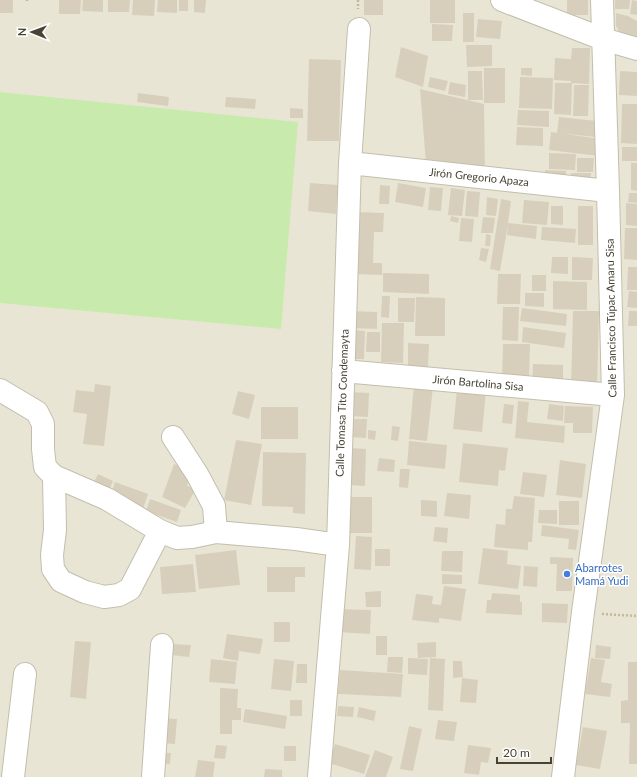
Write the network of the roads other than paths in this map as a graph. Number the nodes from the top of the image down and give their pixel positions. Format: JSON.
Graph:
{"nodes":[{"id":1,"x":502,"y":0,"type":"edge"},
{"id":2,"x":602,"y":0,"type":"edge"},
{"id":3,"x":359,"y":29,"type":"dead end"},
{"id":4,"x":603,"y":39,"type":"junction"},
{"id":5,"x":637,"y":49,"type":"edge"},
{"id":6,"x":350,"y":163,"type":"junction"},
{"id":7,"x":608,"y":191,"type":"junction"},
{"id":8,"x":343,"y":371,"type":"junction"},
{"id":9,"x":0,"y":390,"type":"edge"},
{"id":10,"x":613,"y":395,"type":"junction"},
{"id":11,"x":172,"y":437,"type":"dead end"},
{"id":12,"x":54,"y":476,"type":"junction"},
{"id":13,"x":160,"y":531,"type":"junction"},
{"id":14,"x":216,"y":532,"type":"junction"},
{"id":15,"x":338,"y":545,"type":"junction"},
{"id":16,"x":162,"y":645,"type":"dead end"},
{"id":17,"x":25,"y":674,"type":"dead end"},
{"id":18,"x":13,"y":777,"type":"edge"},
{"id":19,"x":153,"y":777,"type":"edge"},
{"id":20,"x":319,"y":777,"type":"edge"},
{"id":21,"x":563,"y":777,"type":"edge"}],
"edges":[{"from":1,"to":4,"type":"street"},
{"from":2,"to":4,"type":"street","name":"Calle Francisco Túpac Amaru Sisa"},
{"from":3,"to":6,"type":"street","name":"Calle Tomasa Tito Condemayta"},
{"from":4,"to":5,"type":"street"},
{"from":4,"to":7,"type":"street","name":"Calle Francisco Túpac Amaru Sisa"},
{"from":6,"to":7,"type":"street","name":"Jirón Gregorio Apaza"},
{"from":6,"to":8,"type":"street","name":"Calle Tomasa Tito Condemayta"},
{"from":7,"to":10,"type":"street","name":"Calle Francisco Túpac Amaru Sisa"},
{"from":8,"to":10,"type":"street","name":"Jirón Bartolina Sisa"},
{"from":8,"to":15,"type":"street","name":"Calle Tomasa Tito Condemayta"},
{"from":9,"to":12,"type":"street"},
{"from":10,"to":21,"type":"street","name":"Calle Francisco Túpac Amaru Sisa"},
{"from":11,"to":14,"type":"street"},
{"from":12,"to":13,"type":"street"},
{"from":12,"to":13,"type":"street"},
{"from":13,"to":14,"type":"street"},
{"from":14,"to":15,"type":"street"},
{"from":15,"to":20,"type":"street","name":"Calle Tomasa Tito Condemayta"},
{"from":16,"to":19,"type":"street"},
{"from":17,"to":18,"type":"street"}]}
